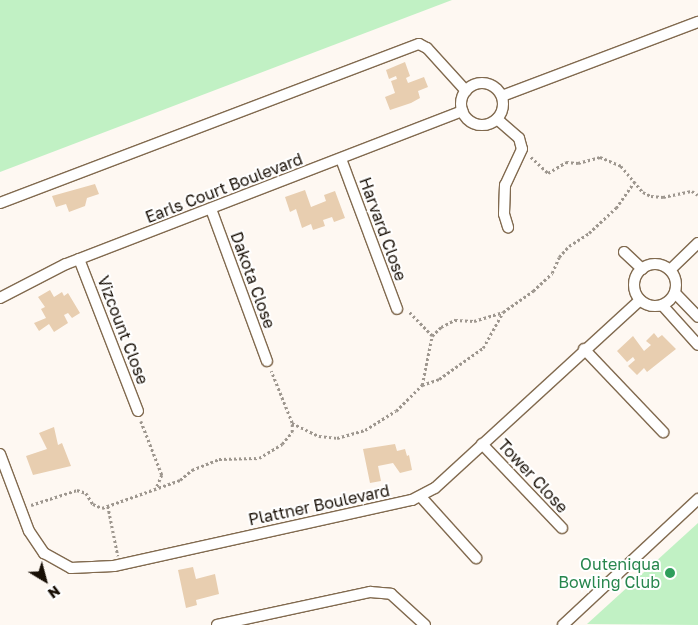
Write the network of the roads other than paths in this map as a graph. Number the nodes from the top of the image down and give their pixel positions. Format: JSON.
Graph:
{"nodes":[{"id":1,"x":698,"y":22,"type":"edge"},
{"id":2,"x":466,"y":91,"type":"junction"},
{"id":3,"x":502,"y":96,"type":"junction"},
{"id":4,"x":462,"y":111,"type":"junction"},
{"id":5,"x":497,"y":119,"type":"junction"},
{"id":6,"x":341,"y":159,"type":"junction"},
{"id":7,"x":0,"y":203,"type":"edge"},
{"id":8,"x":210,"y":209,"type":"junction"},
{"id":9,"x":508,"y":227,"type":"dead end"},
{"id":10,"x":698,"y":243,"type":"edge"},
{"id":11,"x":624,"y":252,"type":"dead end"},
{"id":12,"x":79,"y":259,"type":"junction"},
{"id":13,"x":642,"y":269,"type":"junction"},
{"id":14,"x":670,"y":270,"type":"junction"},
{"id":15,"x":675,"y":293,"type":"junction"},
{"id":16,"x":0,"y":298,"type":"edge"},
{"id":17,"x":640,"y":300,"type":"junction"},
{"id":18,"x":663,"y":306,"type":"junction"},
{"id":19,"x":397,"y":309,"type":"road end"},
{"id":20,"x":698,"y":317,"type":"edge"},
{"id":21,"x":698,"y":345,"type":"edge"},
{"id":22,"x":584,"y":349,"type":"junction"},
{"id":23,"x":267,"y":361,"type":"road end"},
{"id":24,"x":138,"y":412,"type":"road end"},
{"id":25,"x":663,"y":432,"type":"dead end"},
{"id":26,"x":482,"y":444,"type":"junction"},
{"id":27,"x":0,"y":454,"type":"edge"},
{"id":28,"x":422,"y":498,"type":"junction"},
{"id":29,"x":698,"y":499,"type":"edge"},
{"id":30,"x":562,"y":528,"type":"dead end"},
{"id":31,"x":476,"y":558,"type":"dead end"},
{"id":32,"x":217,"y":625,"type":"edge"},
{"id":33,"x":425,"y":625,"type":"edge"},
{"id":34,"x":563,"y":625,"type":"edge"}],
"edges":[{"from":1,"to":3,"type":"street"},
{"from":2,"to":3,"type":"street"},
{"from":2,"to":4,"type":"street"},
{"from":2,"to":7,"type":"street"},
{"from":3,"to":5,"type":"street"},
{"from":4,"to":5,"type":"street"},
{"from":4,"to":6,"type":"street","name":"Earls Court Boulevard"},
{"from":5,"to":9,"type":"street"},
{"from":6,"to":8,"type":"street","name":"Earls Court Boulevard"},
{"from":6,"to":19,"type":"street","name":"Harvard Close"},
{"from":8,"to":12,"type":"street","name":"Earls Court Boulevard"},
{"from":8,"to":23,"type":"street","name":"Dakota Close"},
{"from":10,"to":14,"type":"street"},
{"from":11,"to":13,"type":"street"},
{"from":12,"to":16,"type":"street","name":"Earls Court Boulevard"},
{"from":12,"to":24,"type":"street","name":"Vizcount Close"},
{"from":13,"to":14,"type":"street"},
{"from":13,"to":17,"type":"street"},
{"from":14,"to":15,"type":"street"},
{"from":15,"to":18,"type":"street"},
{"from":15,"to":20,"type":"street"},
{"from":17,"to":18,"type":"street"},
{"from":17,"to":22,"type":"street","name":"Plattner Boulevard"},
{"from":18,"to":21,"type":"street"},
{"from":22,"to":25,"type":"street"},
{"from":22,"to":26,"type":"street","name":"Plattner Boulevard"},
{"from":26,"to":28,"type":"street","name":"Plattner Boulevard"},
{"from":26,"to":30,"type":"street","name":"Tower Close"},
{"from":27,"to":28,"type":"street","name":"Plattner Boulevard"},
{"from":28,"to":31,"type":"street"},
{"from":29,"to":34,"type":"street"},
{"from":32,"to":33,"type":"street"}]}
